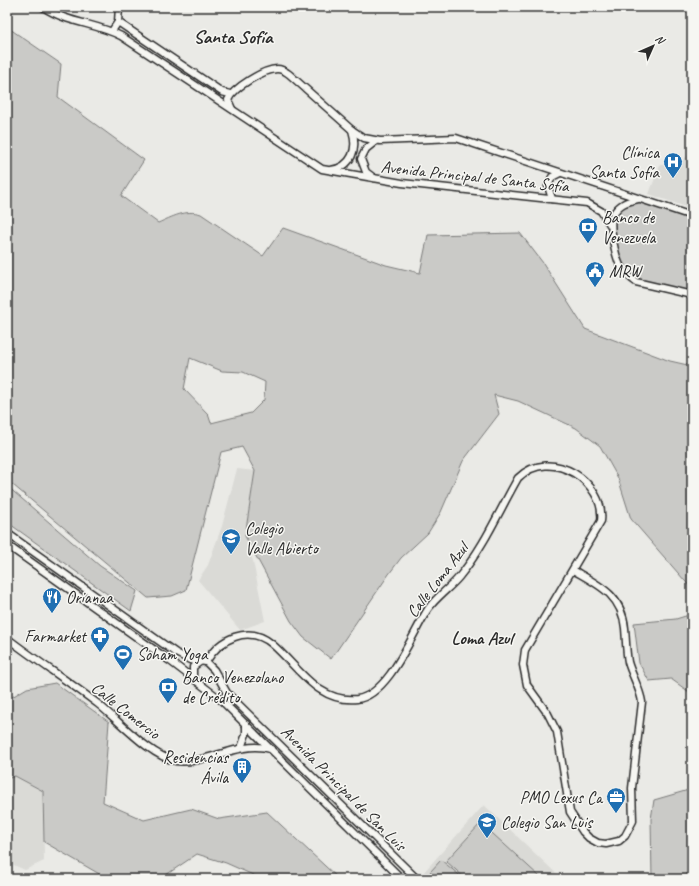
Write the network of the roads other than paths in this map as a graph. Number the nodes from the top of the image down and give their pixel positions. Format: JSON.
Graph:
{"nodes":[{"id":1,"x":44,"y":7,"type":"edge"},
{"id":2,"x":119,"y":7,"type":"edge"},
{"id":3,"x":118,"y":22,"type":"junction"},
{"id":4,"x":112,"y":31,"type":"junction"},
{"id":5,"x":230,"y":94,"type":"junction"},
{"id":6,"x":235,"y":113,"type":"junction"},
{"id":7,"x":352,"y":130,"type":"junction"},
{"id":8,"x":380,"y":141,"type":"junction"},
{"id":9,"x":327,"y":171,"type":"junction"},
{"id":10,"x":560,"y":173,"type":"junction"},
{"id":11,"x":377,"y":180,"type":"junction"},
{"id":12,"x":638,"y":198,"type":"junction"},
{"id":13,"x":552,"y":199,"type":"junction"},
{"id":14,"x":692,"y":216,"type":"edge"},
{"id":15,"x":611,"y":226,"type":"junction"},
{"id":16,"x":692,"y":295,"type":"edge"},
{"id":17,"x":7,"y":533,"type":"edge"},
{"id":18,"x":7,"y":545,"type":"edge"},
{"id":19,"x":573,"y":570,"type":"junction"},
{"id":20,"x":7,"y":638,"type":"edge"},
{"id":21,"x":203,"y":662,"type":"junction"},
{"id":22,"x":193,"y":678,"type":"junction"},
{"id":23,"x":246,"y":724,"type":"junction"},
{"id":24,"x":241,"y":748,"type":"junction"},
{"id":25,"x":272,"y":750,"type":"junction"},
{"id":26,"x":7,"y":878,"type":"edge"},
{"id":27,"x":10,"y":879,"type":"edge"},
{"id":28,"x":402,"y":879,"type":"edge"},
{"id":29,"x":417,"y":879,"type":"edge"}],
"edges":[{"from":1,"to":4,"type":"street","name":"Avenida Principal de Santa Sofía"},
{"from":2,"to":3,"type":"street"},
{"from":3,"to":4,"type":"street"},
{"from":3,"to":5,"type":"street"},
{"from":4,"to":6,"type":"street","name":"Avenida Principal de Santa Sofía"},
{"from":5,"to":6,"type":"street"},
{"from":5,"to":7,"type":"street","name":"Avenida Principal de Santa Sofía"},
{"from":6,"to":9,"type":"street","name":"Avenida Principal de Santa Sofía"},
{"from":7,"to":8,"type":"street","name":"Avenida Principal de Santa Sofía"},
{"from":7,"to":9,"type":"street"},
{"from":8,"to":10,"type":"street","name":"Avenida Principal de Santa Sofía"},
{"from":8,"to":11,"type":"street"},
{"from":9,"to":11,"type":"street","name":"Avenida Principal de Santa Sofía"},
{"from":10,"to":12,"type":"street","name":"Avenida Principal de Santa Sofía"},
{"from":10,"to":13,"type":"street"},
{"from":11,"to":13,"type":"street","name":"Avenida Principal de Santa Sofía"},
{"from":12,"to":14,"type":"street","name":"Avenida Principal de Santa Sofía"},
{"from":12,"to":15,"type":"street"},
{"from":13,"to":15,"type":"street","name":"Avenida Principal de Santa Sofía"},
{"from":15,"to":16,"type":"street","name":"Avenida Principal de Santa Sofía"},
{"from":17,"to":21,"type":"street"},
{"from":18,"to":22,"type":"street","name":"Avenida Principal de San Luis"},
{"from":19,"to":19,"type":"street","name":"Calle Loma Azul"},
{"from":19,"to":21,"type":"street","name":"Calle Loma Azul"},
{"from":20,"to":24,"type":"street","name":"Calle Comercio"},
{"from":21,"to":22,"type":"street","name":"Calle Loma Azul"},
{"from":21,"to":29,"type":"street","name":"Avenida Principal de San Luis"},
{"from":22,"to":23,"type":"street","name":"Avenida Principal de San Luis"},
{"from":23,"to":24,"type":"street"},
{"from":23,"to":25,"type":"street","name":"Avenida Principal de San Luis"},
{"from":24,"to":25,"type":"street","name":"Calle Comercio"},
{"from":25,"to":28,"type":"street","name":"Avenida Principal de San Luis"},
{"from":26,"to":27,"type":"street"}]}
